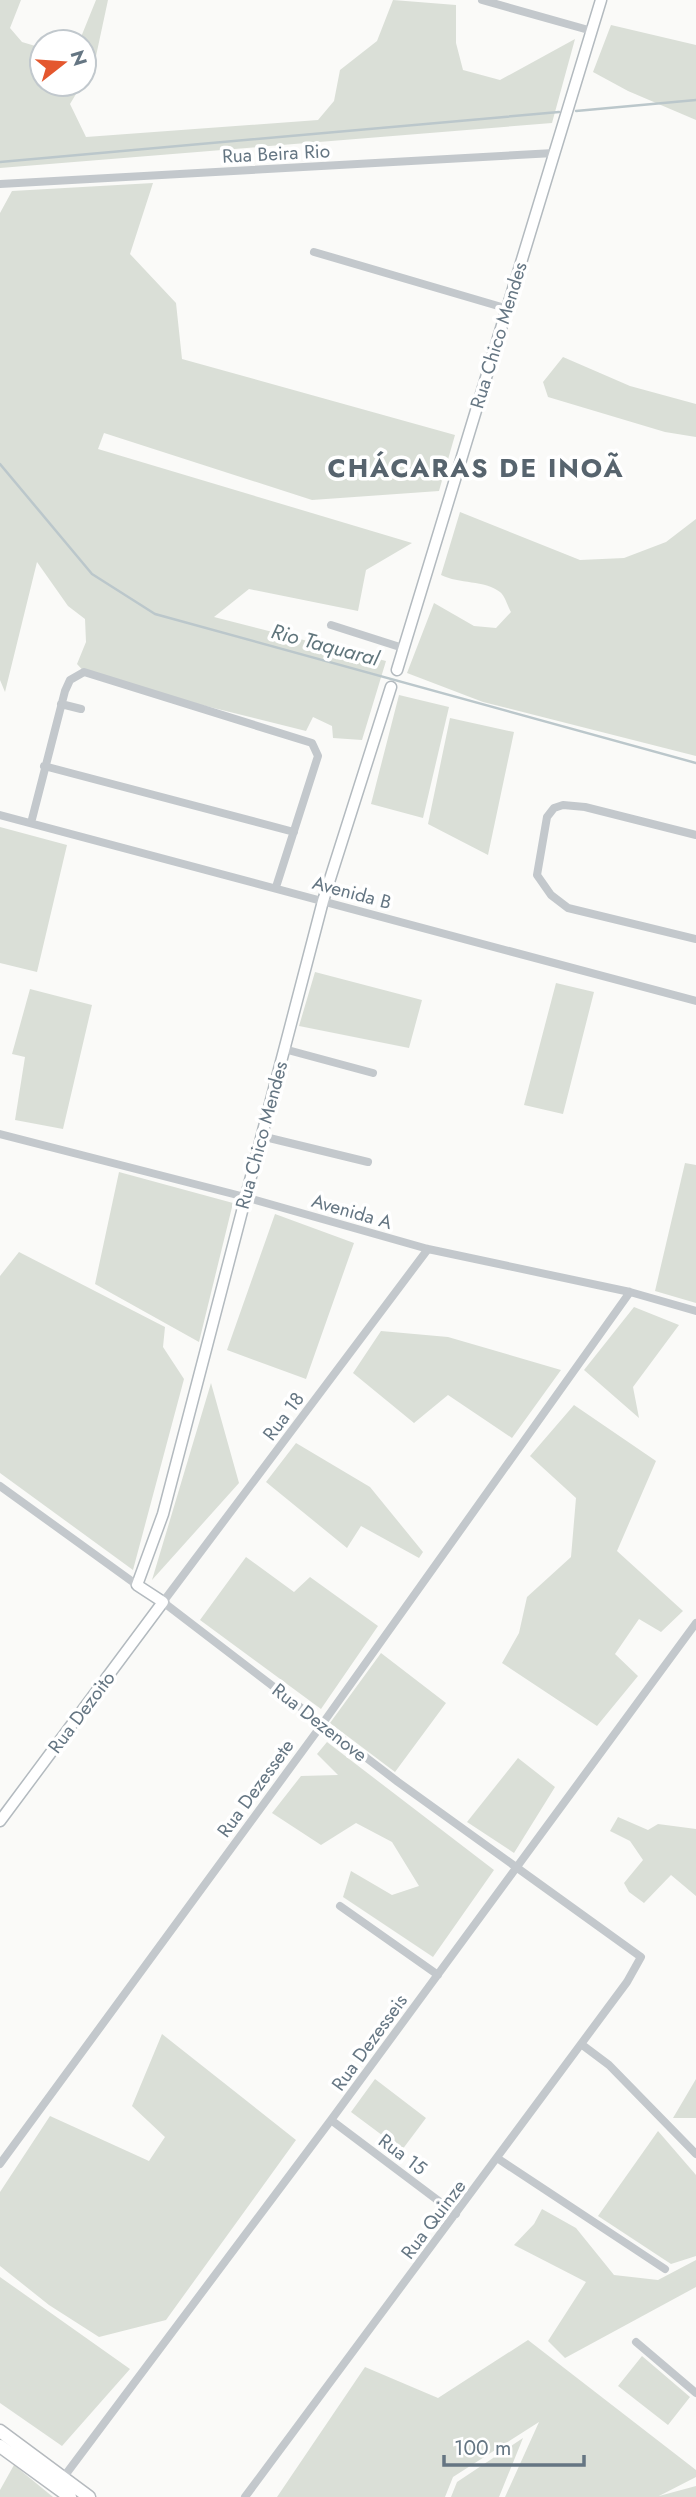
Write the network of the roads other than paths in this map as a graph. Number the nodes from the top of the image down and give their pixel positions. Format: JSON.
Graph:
{"nodes":[{"id":1,"x":482,"y":0,"type":"edge"},
{"id":2,"x":601,"y":0,"type":"edge"},
{"id":3,"x":592,"y":31,"type":"junction"},
{"id":4,"x":554,"y":153,"type":"junction"},
{"id":5,"x":0,"y":184,"type":"edge"},
{"id":6,"x":314,"y":252,"type":"dead end"},
{"id":7,"x":505,"y":308,"type":"junction"},
{"id":8,"x":331,"y":625,"type":"dead end"},
{"id":9,"x":403,"y":648,"type":"junction"},
{"id":10,"x":397,"y":670,"type":"dead end"},
{"id":11,"x":391,"y":687,"type":"dead end"},
{"id":12,"x":61,"y":704,"type":"junction"},
{"id":13,"x":81,"y":709,"type":"dead end"},
{"id":14,"x":44,"y":766,"type":"junction"},
{"id":15,"x":0,"y":815,"type":"edge"},
{"id":16,"x":30,"y":823,"type":"junction"},
{"id":17,"x":294,"y":832,"type":"junction"},
{"id":18,"x":696,"y":835,"type":"edge"},
{"id":19,"x":276,"y":887,"type":"junction"},
{"id":20,"x":323,"y":901,"type":"junction"},
{"id":21,"x":696,"y":939,"type":"edge"},
{"id":22,"x":696,"y":1001,"type":"edge"},
{"id":23,"x":284,"y":1049,"type":"junction"},
{"id":24,"x":373,"y":1073,"type":"dead end"},
{"id":25,"x":0,"y":1134,"type":"edge"},
{"id":26,"x":261,"y":1136,"type":"junction"},
{"id":27,"x":368,"y":1162,"type":"dead end"},
{"id":28,"x":245,"y":1197,"type":"junction"},
{"id":29,"x":428,"y":1250,"type":"junction"},
{"id":30,"x":630,"y":1292,"type":"junction"},
{"id":31,"x":696,"y":1311,"type":"edge"},
{"id":32,"x":0,"y":1486,"type":"edge"},
{"id":33,"x":137,"y":1585,"type":"junction"},
{"id":34,"x":163,"y":1602,"type":"junction"},
{"id":35,"x":696,"y":1623,"type":"edge"},
{"id":36,"x":323,"y":1723,"type":"junction"},
{"id":37,"x":0,"y":1821,"type":"edge"},
{"id":38,"x":516,"y":1866,"type":"junction"},
{"id":39,"x":340,"y":1906,"type":"dead end"},
{"id":40,"x":642,"y":1957,"type":"joint"},
{"id":41,"x":438,"y":1975,"type":"junction"},
{"id":42,"x":581,"y":2044,"type":"junction"},
{"id":43,"x":331,"y":2120,"type":"junction"},
{"id":44,"x":696,"y":2154,"type":"edge"},
{"id":45,"x":498,"y":2158,"type":"junction"},
{"id":46,"x":0,"y":2164,"type":"edge"},
{"id":47,"x":456,"y":2214,"type":"junction"},
{"id":48,"x":665,"y":2269,"type":"dead end"},
{"id":49,"x":636,"y":2342,"type":"dead end"},
{"id":50,"x":696,"y":2393,"type":"edge"},
{"id":51,"x":0,"y":2431,"type":"edge"},
{"id":52,"x":0,"y":2446,"type":"edge"},
{"id":53,"x":63,"y":2478,"type":"junction"},
{"id":54,"x":70,"y":2497,"type":"edge"},
{"id":55,"x":89,"y":2497,"type":"edge"},
{"id":56,"x":245,"y":2497,"type":"edge"}],
"edges":[{"from":1,"to":3,"type":"street"},
{"from":2,"to":3,"type":"main road","name":"Rua Chico Mendes"},
{"from":3,"to":4,"type":"main road","name":"Rua Chico Mendes"},
{"from":4,"to":5,"type":"street","name":"Rua Beira Rio"},
{"from":4,"to":7,"type":"main road","name":"Rua Chico Mendes"},
{"from":6,"to":7,"type":"street"},
{"from":7,"to":9,"type":"main road","name":"Rua Chico Mendes"},
{"from":8,"to":9,"type":"street"},
{"from":9,"to":10,"type":"main road","name":"Rua Chico Mendes"},
{"from":11,"to":20,"type":"main road","name":"Rua Chico Mendes"},
{"from":12,"to":13,"type":"street"},
{"from":12,"to":14,"type":"street"},
{"from":12,"to":17,"type":"street"},
{"from":14,"to":16,"type":"street"},
{"from":14,"to":17,"type":"street"},
{"from":15,"to":16,"type":"street","name":"Avenida B"},
{"from":16,"to":19,"type":"street","name":"Avenida B"},
{"from":17,"to":19,"type":"street"},
{"from":18,"to":21,"type":"street"},
{"from":19,"to":20,"type":"street","name":"Avenida B"},
{"from":20,"to":22,"type":"street","name":"Avenida B"},
{"from":20,"to":23,"type":"main road","name":"Rua Chico Mendes"},
{"from":23,"to":24,"type":"street"},
{"from":23,"to":26,"type":"main road","name":"Rua Chico Mendes"},
{"from":25,"to":28,"type":"street","name":"Avenida A"},
{"from":26,"to":27,"type":"street"},
{"from":26,"to":28,"type":"main road","name":"Rua Chico Mendes"},
{"from":28,"to":29,"type":"street","name":"Avenida A"},
{"from":28,"to":33,"type":"main road","name":"Rua Chico Mendes"},
{"from":29,"to":30,"type":"street","name":"Avenida A"},
{"from":29,"to":34,"type":"street","name":"Rua 18"},
{"from":30,"to":31,"type":"street","name":"Avenida A"},
{"from":30,"to":36,"type":"street","name":"Rua Dezessete"},
{"from":32,"to":33,"type":"street","name":"Rua Dezenove"},
{"from":33,"to":34,"type":"main road","name":"Rua Dezenove"},
{"from":34,"to":36,"type":"street","name":"Rua Dezenove"},
{"from":34,"to":37,"type":"main road","name":"Rua Dezoito"},
{"from":35,"to":38,"type":"street","name":"Rua Dezesseis"},
{"from":36,"to":38,"type":"street","name":"Rua Dezenove"},
{"from":36,"to":46,"type":"street","name":"Rua Dezessete"},
{"from":38,"to":40,"type":"street","name":"Rua Dezenove"},
{"from":38,"to":41,"type":"street","name":"Rua Dezesseis"},
{"from":39,"to":41,"type":"street"},
{"from":40,"to":42,"type":"street","name":"Rua Quinze"},
{"from":41,"to":43,"type":"street","name":"Rua Dezesseis"},
{"from":42,"to":44,"type":"street"},
{"from":42,"to":45,"type":"street","name":"Rua Quinze"},
{"from":43,"to":47,"type":"street","name":"Rua 15"},
{"from":43,"to":53,"type":"street","name":"Rua Dezesseis"},
{"from":45,"to":47,"type":"street","name":"Rua Quinze"},
{"from":45,"to":48,"type":"street"},
{"from":47,"to":56,"type":"street","name":"Rua Quinze"},
{"from":49,"to":50,"type":"street"},
{"from":51,"to":53,"type":"main road"},
{"from":52,"to":54,"type":"main road"},
{"from":53,"to":55,"type":"main road"}]}
